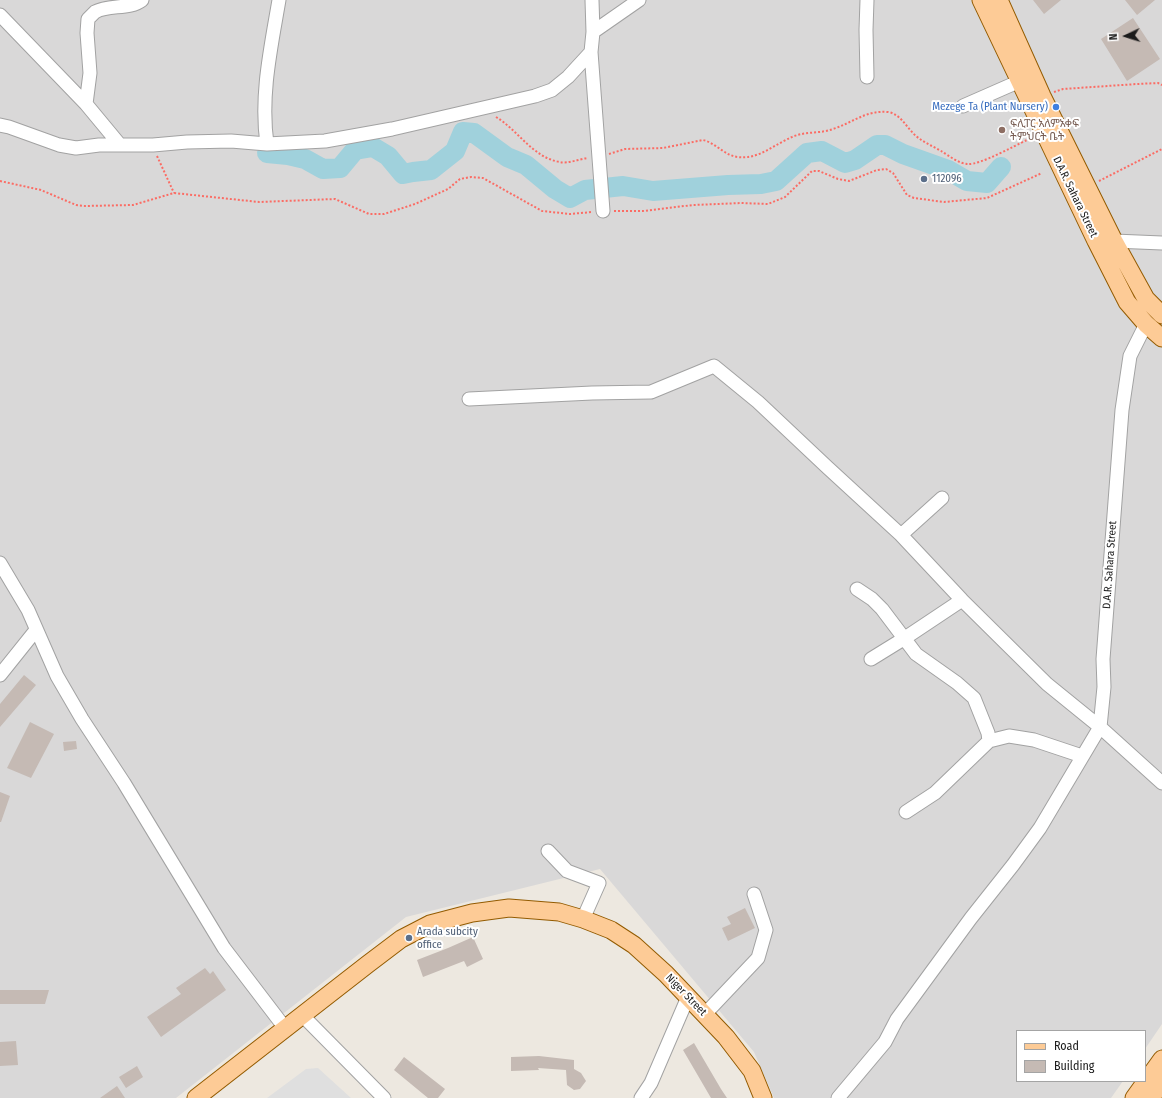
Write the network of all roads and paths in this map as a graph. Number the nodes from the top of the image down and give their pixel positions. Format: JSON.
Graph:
{"nodes":[{"id":1,"x":142,"y":0,"type":"edge"},
{"id":2,"x":279,"y":0,"type":"edge"},
{"id":3,"x":592,"y":0,"type":"edge"},
{"id":4,"x":639,"y":0,"type":"edge"},
{"id":5,"x":867,"y":0,"type":"edge"},
{"id":6,"x":981,"y":0,"type":"edge"},
{"id":7,"x":999,"y":0,"type":"edge"},
{"id":8,"x":0,"y":14,"type":"edge"},
{"id":9,"x":593,"y":32,"type":"junction"},
{"id":10,"x":591,"y":52,"type":"junction"},
{"id":11,"x":867,"y":77,"type":"dead end"},
{"id":12,"x":1020,"y":81,"type":"junction"},
{"id":13,"x":1162,"y":85,"type":"edge"},
{"id":14,"x":1042,"y":96,"type":"junction"},
{"id":15,"x":86,"y":104,"type":"junction"},
{"id":16,"x":964,"y":106,"type":"dead end"},
{"id":17,"x":482,"y":108,"type":"junction"},
{"id":18,"x":0,"y":125,"type":"edge"},
{"id":19,"x":1027,"y":140,"type":"dead end"},
{"id":20,"x":267,"y":144,"type":"junction"},
{"id":21,"x":120,"y":145,"type":"junction"},
{"id":22,"x":1162,"y":149,"type":"edge"},
{"id":23,"x":157,"y":157,"type":"dead end"},
{"id":24,"x":598,"y":158,"type":"junction"},
{"id":25,"x":1042,"y":173,"type":"dead end"},
{"id":26,"x":0,"y":181,"type":"edge"},
{"id":27,"x":1087,"y":187,"type":"junction"},
{"id":28,"x":174,"y":193,"type":"junction"},
{"id":29,"x":603,"y":211,"type":"junction"},
{"id":30,"x":1114,"y":241,"type":"junction"},
{"id":31,"x":1162,"y":243,"type":"edge"},
{"id":32,"x":1162,"y":315,"type":"edge"},
{"id":33,"x":1146,"y":324,"type":"junction"},
{"id":34,"x":1162,"y":338,"type":"edge"},
{"id":35,"x":469,"y":399,"type":"dead end"},
{"id":36,"x":942,"y":498,"type":"dead end"},
{"id":37,"x":901,"y":535,"type":"junction"},
{"id":38,"x":0,"y":563,"type":"edge"},
{"id":39,"x":857,"y":589,"type":"dead end"},
{"id":40,"x":962,"y":600,"type":"junction"},
{"id":41,"x":36,"y":630,"type":"junction"},
{"id":42,"x":905,"y":638,"type":"junction"},
{"id":43,"x":871,"y":658,"type":"dead end"},
{"id":44,"x":0,"y":675,"type":"edge"},
{"id":45,"x":1100,"y":727,"type":"junction"},
{"id":46,"x":989,"y":741,"type":"junction"},
{"id":47,"x":1082,"y":756,"type":"junction"},
{"id":48,"x":1162,"y":783,"type":"edge"},
{"id":49,"x":906,"y":812,"type":"dead end"},
{"id":50,"x":548,"y":851,"type":"dead end"},
{"id":51,"x":754,"y":894,"type":"dead end"},
{"id":52,"x":583,"y":919,"type":"junction"},
{"id":53,"x":688,"y":998,"type":"junction"},
{"id":54,"x":705,"y":1014,"type":"junction"},
{"id":55,"x":302,"y":1015,"type":"junction"},
{"id":56,"x":285,"y":1028,"type":"junction"},
{"id":57,"x":1162,"y":1059,"type":"edge"},
{"id":58,"x":1146,"y":1081,"type":"edge"},
{"id":59,"x":1145,"y":1082,"type":"edge"},
{"id":60,"x":1162,"y":1082,"type":"edge"},
{"id":61,"x":196,"y":1098,"type":"edge"},
{"id":62,"x":384,"y":1098,"type":"edge"},
{"id":63,"x":641,"y":1098,"type":"edge"},
{"id":64,"x":763,"y":1098,"type":"edge"},
{"id":65,"x":838,"y":1098,"type":"edge"},
{"id":66,"x":1134,"y":1098,"type":"edge"},
{"id":67,"x":1151,"y":1098,"type":"edge"}],
"edges":[{"from":1,"to":15,"type":"street"},
{"from":2,"to":20,"type":"street"},
{"from":3,"to":9,"type":"street"},
{"from":4,"to":9,"type":"street"},
{"from":5,"to":11,"type":"street"},
{"from":6,"to":12,"type":"main road","name":"D.A.R. Sahara Street"},
{"from":7,"to":14,"type":"main road","name":"D.A.R. Sahara Street"},
{"from":8,"to":15,"type":"street"},
{"from":9,"to":10,"type":"street"},
{"from":10,"to":17,"type":"street"},
{"from":10,"to":24,"type":"street"},
{"from":12,"to":16,"type":"street"},
{"from":12,"to":33,"type":"main road","name":"D.A.R. Sahara Street"},
{"from":13,"to":14,"type":"path"},
{"from":14,"to":27,"type":"main road","name":"D.A.R. Sahara Street"},
{"from":15,"to":21,"type":"street"},
{"from":17,"to":20,"type":"street"},
{"from":17,"to":24,"type":"path"},
{"from":18,"to":21,"type":"street"},
{"from":19,"to":24,"type":"path"},
{"from":20,"to":21,"type":"street"},
{"from":22,"to":27,"type":"path"},
{"from":23,"to":28,"type":"path"},
{"from":24,"to":29,"type":"street"},
{"from":25,"to":29,"type":"path"},
{"from":26,"to":28,"type":"path"},
{"from":27,"to":30,"type":"main road","name":"D.A.R. Sahara Street"},
{"from":28,"to":29,"type":"path"},
{"from":30,"to":31,"type":"street"},
{"from":30,"to":32,"type":"main road","name":"D.A.R. Sahara Street"},
{"from":33,"to":34,"type":"main road","name":"D.A.R. Sahara Street"},
{"from":33,"to":45,"type":"street","name":"D.A.R. Sahara Street"},
{"from":35,"to":37,"type":"street"},
{"from":36,"to":37,"type":"street"},
{"from":37,"to":40,"type":"street"},
{"from":38,"to":41,"type":"street"},
{"from":39,"to":42,"type":"street"},
{"from":40,"to":42,"type":"street"},
{"from":40,"to":45,"type":"street"},
{"from":41,"to":44,"type":"street"},
{"from":41,"to":56,"type":"street"},
{"from":42,"to":43,"type":"street"},
{"from":42,"to":46,"type":"street"},
{"from":45,"to":47,"type":"street"},
{"from":45,"to":48,"type":"street"},
{"from":46,"to":47,"type":"street"},
{"from":46,"to":49,"type":"street"},
{"from":47,"to":65,"type":"street"},
{"from":50,"to":52,"type":"street"},
{"from":51,"to":54,"type":"street"},
{"from":52,"to":53,"type":"main road","name":"Niger Street"},
{"from":52,"to":55,"type":"main road","name":"Niger Street"},
{"from":53,"to":54,"type":"main road","name":"Niger Street"},
{"from":53,"to":63,"type":"street"},
{"from":54,"to":64,"type":"main road","name":"Niger Street"},
{"from":55,"to":56,"type":"main road","name":"Niger Street"},
{"from":55,"to":62,"type":"street"},
{"from":56,"to":61,"type":"main road","name":"Niger Street"},
{"from":57,"to":58,"type":"main road"},
{"from":59,"to":66,"type":"main road"},
{"from":60,"to":67,"type":"main road"}]}
